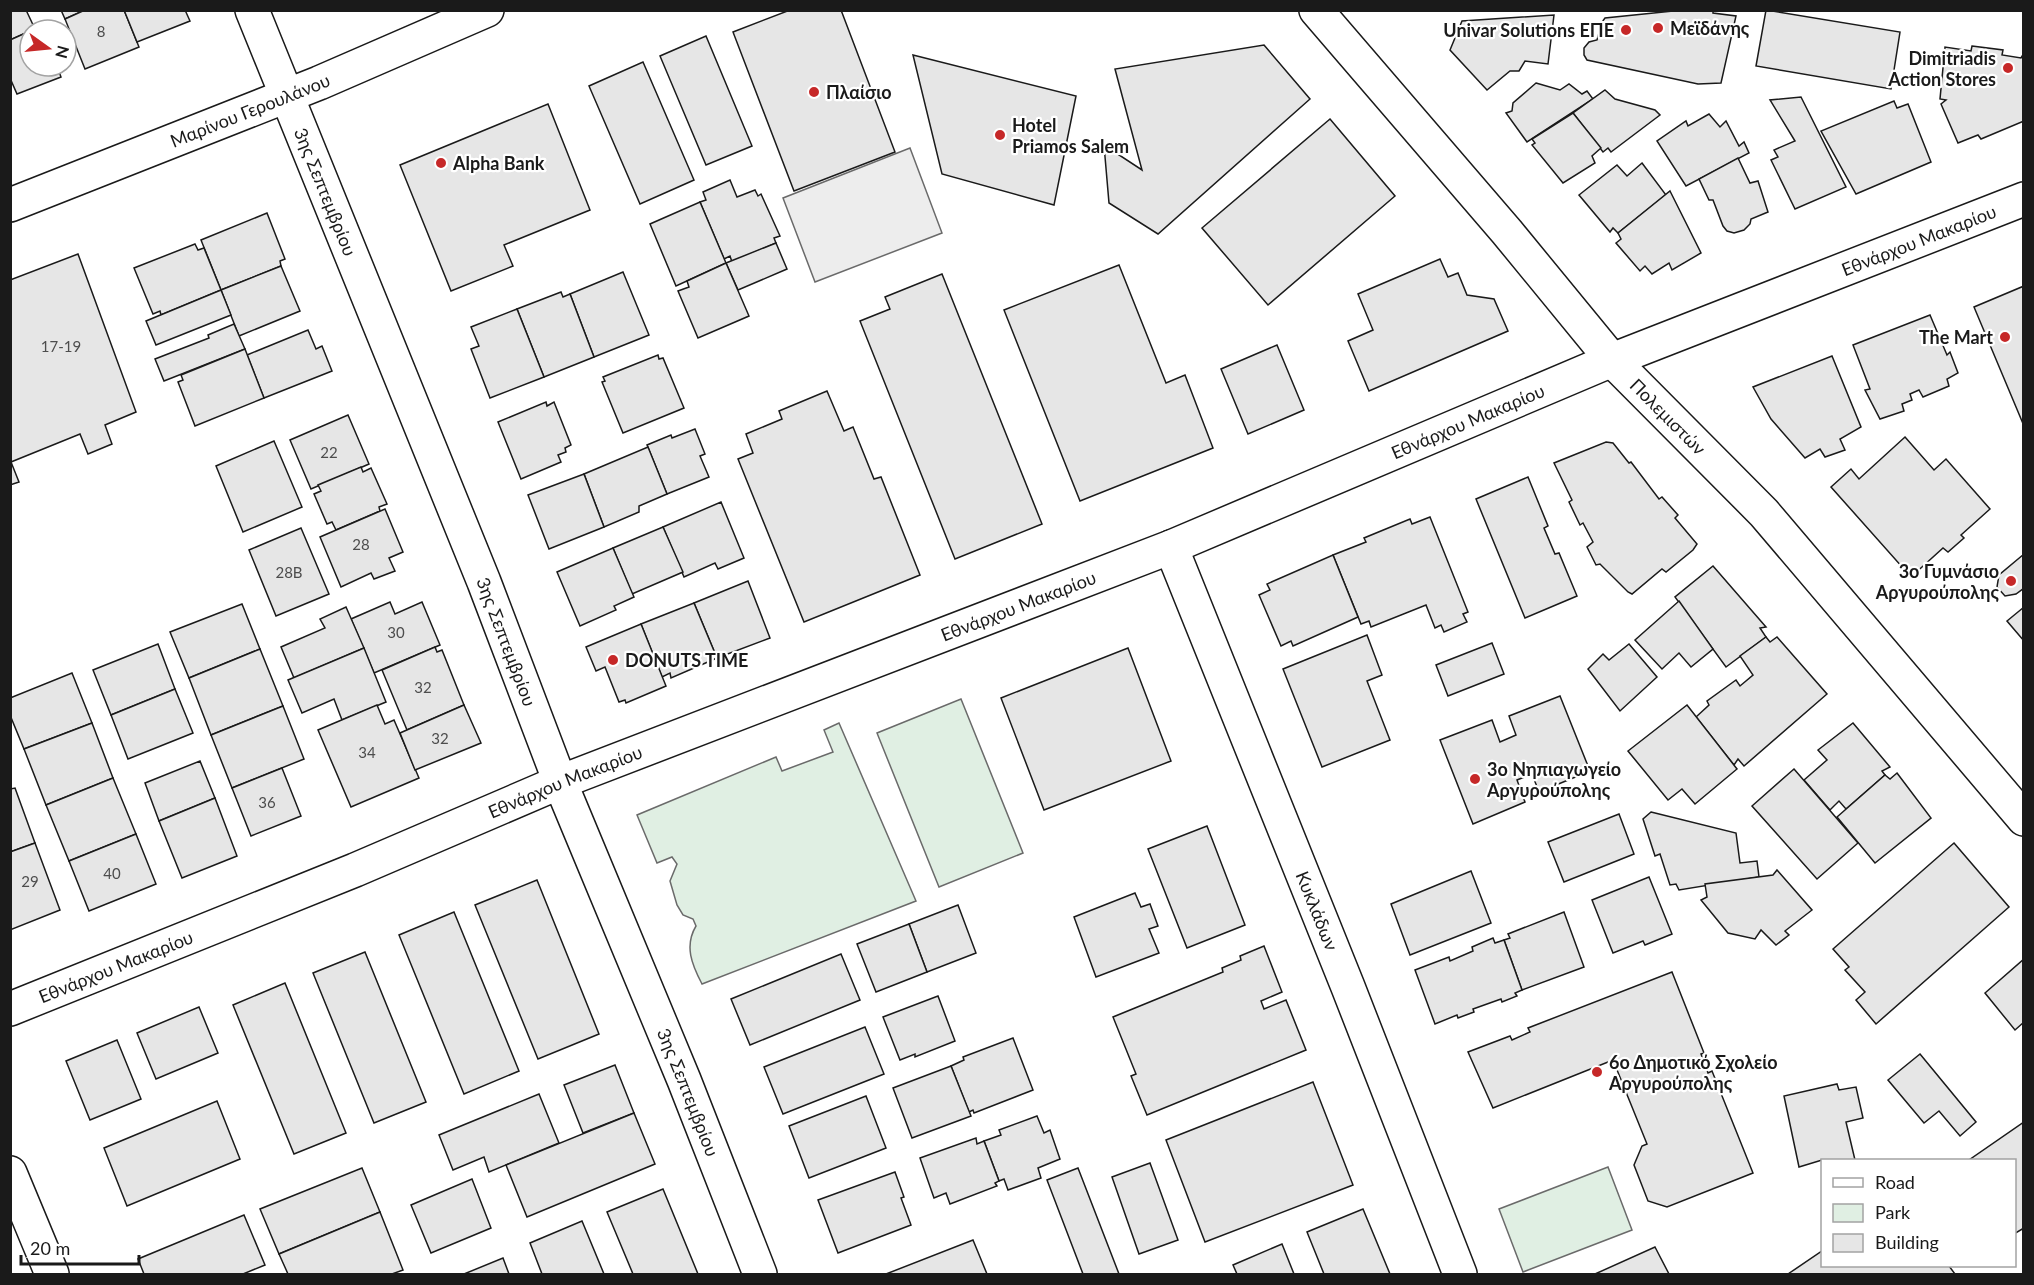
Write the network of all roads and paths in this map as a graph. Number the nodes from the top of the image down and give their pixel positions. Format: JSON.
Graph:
{"nodes":[{"id":1,"x":252,"y":10,"type":"edge"},
{"id":2,"x":487,"y":10,"type":"edge"},
{"id":3,"x":1316,"y":10,"type":"edge"},
{"id":4,"x":286,"y":95,"type":"junction"},
{"id":5,"x":2024,"y":199,"type":"edge"},
{"id":6,"x":10,"y":205,"type":"edge"},
{"id":7,"x":1612,"y":360,"type":"junction"},
{"id":8,"x":1171,"y":547,"type":"junction"},
{"id":9,"x":560,"y":782,"type":"junction"},
{"id":10,"x":2024,"y":819,"type":"edge"},
{"id":11,"x":10,"y":1009,"type":"edge"},
{"id":12,"x":10,"y":1173,"type":"edge"},
{"id":13,"x":52,"y":1275,"type":"edge"},
{"id":14,"x":760,"y":1275,"type":"edge"},
{"id":15,"x":1460,"y":1275,"type":"edge"}],
"edges":[{"from":1,"to":4,"type":"street","name":"3ης Σεπτεμβρίου"},
{"from":2,"to":4,"type":"street","name":"Μαρίνου Γερουλάνου"},
{"from":3,"to":7,"type":"street","name":"Πολεμιστών"},
{"from":4,"to":6,"type":"street","name":"Μαρίνου Γερουλάνου"},
{"from":4,"to":9,"type":"street","name":"3ης Σεπτεμβρίου"},
{"from":5,"to":7,"type":"street","name":"Εθνάρχου Μακαρίου"},
{"from":7,"to":8,"type":"street","name":"Εθνάρχου Μακαρίου"},
{"from":7,"to":10,"type":"street","name":"Πολεμιστών"},
{"from":8,"to":9,"type":"street","name":"Εθνάρχου Μακαρίου"},
{"from":8,"to":15,"type":"street","name":"Κυκλάδων"},
{"from":9,"to":11,"type":"street","name":"Εθνάρχου Μακαρίου"},
{"from":9,"to":14,"type":"street","name":"3ης Σεπτεμβρίου"},
{"from":12,"to":13,"type":"street"}]}
